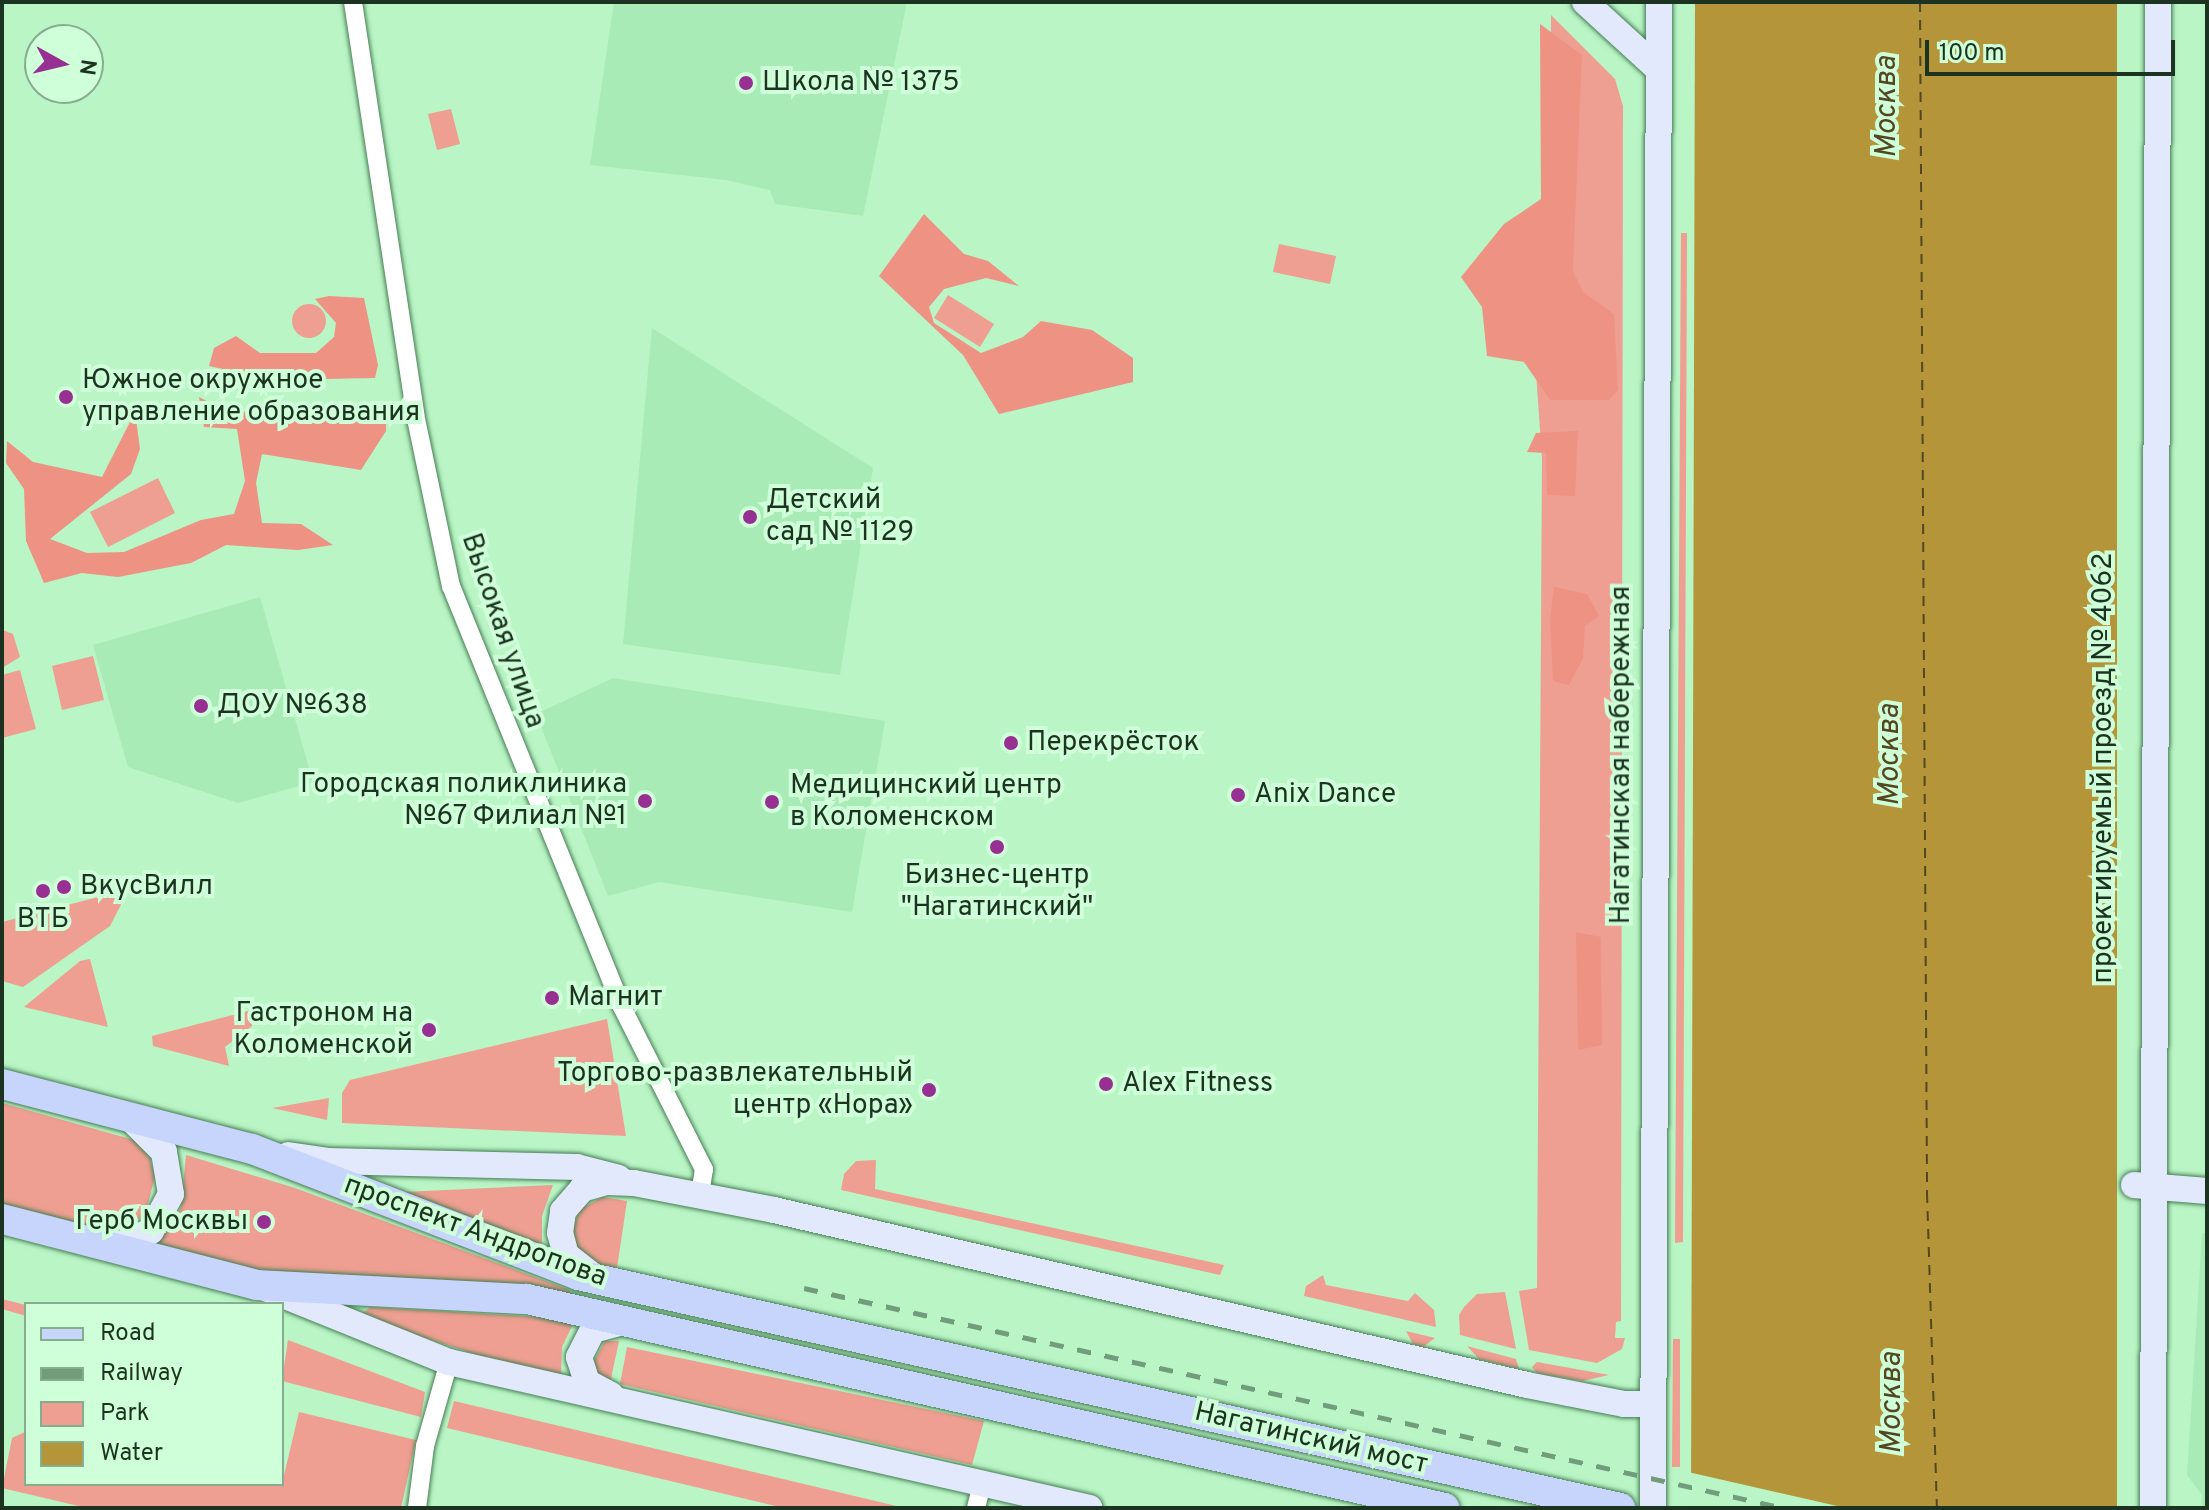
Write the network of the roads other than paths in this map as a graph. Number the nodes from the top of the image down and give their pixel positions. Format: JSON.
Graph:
{"nodes":[{"id":1,"x":353,"y":2,"type":"edge"},
{"id":2,"x":1585,"y":2,"type":"edge"},
{"id":3,"x":1659,"y":2,"type":"edge"},
{"id":4,"x":2158,"y":2,"type":"edge"},
{"id":5,"x":1611,"y":25,"type":"junction"},
{"id":6,"x":1659,"y":32,"type":"junction"},
{"id":7,"x":1658,"y":69,"type":"junction"},
{"id":8,"x":2,"y":1084,"type":"edge"},
{"id":9,"x":131,"y":1119,"type":"junction"},
{"id":10,"x":252,"y":1149,"type":"junction"},
{"id":11,"x":634,"y":1183,"type":"junction"},
{"id":12,"x":2207,"y":1191,"type":"edge"},
{"id":13,"x":2143,"y":1194,"type":"junction"},
{"id":14,"x":700,"y":1195,"type":"junction"},
{"id":15,"x":2207,"y":1209,"type":"edge"},
{"id":16,"x":2,"y":1219,"type":"edge"},
{"id":17,"x":111,"y":1248,"type":"junction"},
{"id":18,"x":598,"y":1279,"type":"junction"},
{"id":19,"x":257,"y":1285,"type":"junction"},
{"id":20,"x":630,"y":1321,"type":"junction"},
{"id":21,"x":449,"y":1362,"type":"junction"},
{"id":22,"x":1001,"y":1369,"type":"joint"},
{"id":23,"x":625,"y":1402,"type":"junction"},
{"id":24,"x":993,"y":1402,"type":"joint"},
{"id":25,"x":1651,"y":1404,"type":"junction"},
{"id":26,"x":979,"y":1496,"type":"edge"},
{"id":27,"x":417,"y":1508,"type":"edge"},
{"id":28,"x":1090,"y":1508,"type":"edge"},
{"id":29,"x":1445,"y":1508,"type":"edge"},
{"id":30,"x":1620,"y":1508,"type":"edge"},
{"id":31,"x":1653,"y":1508,"type":"edge"},
{"id":32,"x":2135,"y":1508,"type":"edge"},
{"id":33,"x":2153,"y":1508,"type":"edge"}],
"edges":[{"from":1,"to":14,"type":"street","name":"Высокая улица"},
{"from":2,"to":5,"type":"main road"},
{"from":3,"to":6,"type":"main road","name":"Нагатинская набережная"},
{"from":4,"to":13,"type":"main road","name":"проектируемый проезд № 4062"},
{"from":5,"to":6,"type":"main road"},
{"from":5,"to":7,"type":"main road"},
{"from":6,"to":7,"type":"main road","name":"Нагатинская набережная"},
{"from":7,"to":25,"type":"main road","name":"Нагатинская набережная"},
{"from":8,"to":9,"type":"main road","name":"проспект Андропова"},
{"from":9,"to":10,"type":"main road","name":"проспект Андропова"},
{"from":9,"to":17,"type":"main road"},
{"from":10,"to":11,"type":"main road"},
{"from":10,"to":18,"type":"main road","name":"проспект Андропова"},
{"from":11,"to":14,"type":"main road"},
{"from":11,"to":18,"type":"main road"},
{"from":12,"to":13,"type":"main road"},
{"from":13,"to":15,"type":"main road"},
{"from":13,"to":32,"type":"main road","name":"проектируемый проезд № 4062"},
{"from":13,"to":33,"type":"main road","name":"проектируемый проезд № 4062"},
{"from":14,"to":25,"type":"main road"},
{"from":16,"to":17,"type":"main road","name":"проспект Андропова"},
{"from":17,"to":19,"type":"main road","name":"проспект Андропова"},
{"from":18,"to":22,"type":"main road","name":"проспект Андропова"},
{"from":19,"to":20,"type":"main road","name":"проспект Андропова"},
{"from":19,"to":21,"type":"main road"},
{"from":20,"to":23,"type":"main road"},
{"from":20,"to":24,"type":"main road","name":"проспект Андропова"},
{"from":21,"to":23,"type":"main road"},
{"from":21,"to":27,"type":"street"},
{"from":22,"to":30,"type":"main road","name":"Нагатинский мост"},
{"from":23,"to":26,"type":"main road"},
{"from":24,"to":29,"type":"main road","name":"Нагатинский мост"},
{"from":25,"to":31,"type":"main road","name":"Нагатинская набережная"},
{"from":26,"to":28,"type":"main road"}]}
